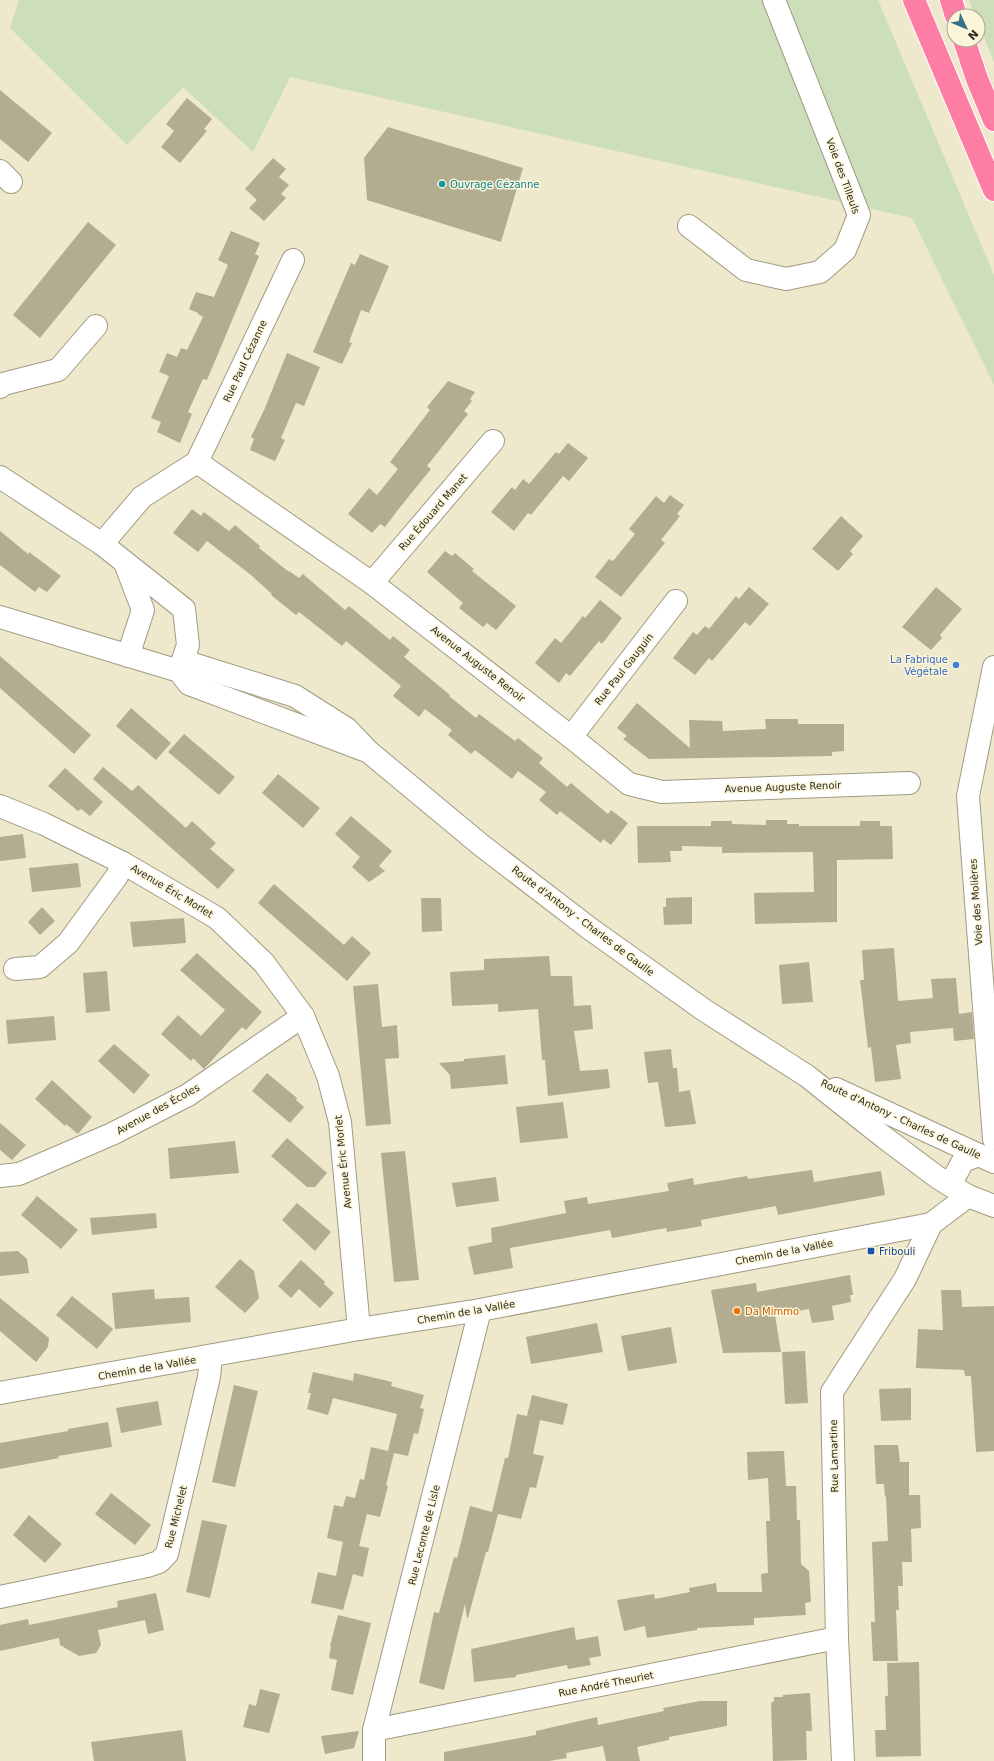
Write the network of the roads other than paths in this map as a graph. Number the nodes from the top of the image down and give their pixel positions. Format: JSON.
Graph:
{"nodes":[{"id":1,"x":774,"y":0,"type":"edge"},
{"id":2,"x":914,"y":0,"type":"edge"},
{"id":3,"x":967,"y":48,"type":"edge"},
{"id":4,"x":994,"y":120,"type":"edge"},
{"id":5,"x":994,"y":190,"type":"edge"},
{"id":6,"x":689,"y":226,"type":"dead end"},
{"id":7,"x":293,"y":260,"type":"dead end"},
{"id":8,"x":96,"y":326,"type":"dead end"},
{"id":9,"x":0,"y":388,"type":"edge"},
{"id":10,"x":493,"y":441,"type":"dead end"},
{"id":11,"x":197,"y":462,"type":"junction"},
{"id":12,"x":0,"y":477,"type":"edge"},
{"id":13,"x":102,"y":544,"type":"junction"},
{"id":14,"x":124,"y":562,"type":"junction"},
{"id":15,"x":372,"y":583,"type":"junction"},
{"id":16,"x":676,"y":601,"type":"dead end"},
{"id":17,"x":0,"y":617,"type":"edge"},
{"id":18,"x":128,"y":656,"type":"junction"},
{"id":19,"x":994,"y":666,"type":"edge"},
{"id":20,"x":179,"y":671,"type":"junction"},
{"id":21,"x":571,"y":737,"type":"junction"},
{"id":22,"x":909,"y":783,"type":"dead end"},
{"id":23,"x":0,"y":806,"type":"edge"},
{"id":24,"x":124,"y":863,"type":"junction"},
{"id":25,"x":15,"y":970,"type":"dead end"},
{"id":26,"x":303,"y":1016,"type":"junction"},
{"id":27,"x":807,"y":1076,"type":"junction"},
{"id":28,"x":990,"y":1154,"type":"edge"},
{"id":29,"x":0,"y":1176,"type":"edge"},
{"id":30,"x":978,"y":1196,"type":"edge"},
{"id":31,"x":931,"y":1224,"type":"junction"},
{"id":32,"x":480,"y":1310,"type":"junction"},
{"id":33,"x":359,"y":1329,"type":"junction"},
{"id":34,"x":211,"y":1356,"type":"junction"},
{"id":35,"x":0,"y":1393,"type":"edge"},
{"id":36,"x":0,"y":1597,"type":"edge"},
{"id":37,"x":837,"y":1638,"type":"junction"},
{"id":38,"x":374,"y":1730,"type":"junction"},
{"id":39,"x":374,"y":1761,"type":"edge"},
{"id":40,"x":843,"y":1761,"type":"edge"}],
"edges":[{"from":1,"to":6,"type":"street","name":"Voie des Tilleuls"},
{"from":2,"to":5,"type":"highway"},
{"from":3,"to":4,"type":"highway"},
{"from":7,"to":11,"type":"street","name":"Rue Paul Cézanne"},
{"from":8,"to":9,"type":"street"},
{"from":10,"to":15,"type":"street","name":"Rue Édouard Manet"},
{"from":11,"to":13,"type":"street"},
{"from":11,"to":15,"type":"street","name":"Avenue Auguste Renoir"},
{"from":12,"to":13,"type":"street"},
{"from":13,"to":14,"type":"street"},
{"from":14,"to":18,"type":"street"},
{"from":14,"to":20,"type":"street"},
{"from":15,"to":21,"type":"street","name":"Avenue Auguste Renoir"},
{"from":16,"to":21,"type":"street","name":"Rue Paul Gauguin"},
{"from":17,"to":18,"type":"street"},
{"from":18,"to":20,"type":"street"},
{"from":19,"to":28,"type":"street","name":"Voie des Molières"},
{"from":20,"to":27,"type":"street","name":"Route d'Antony - Charles de Gaulle"},
{"from":21,"to":22,"type":"street","name":"Avenue Auguste Renoir"},
{"from":23,"to":24,"type":"street","name":"Avenue Éric Morlet"},
{"from":24,"to":25,"type":"street"},
{"from":24,"to":26,"type":"street","name":"Avenue Éric Morlet"},
{"from":26,"to":29,"type":"street","name":"Avenue des Écoles"},
{"from":26,"to":33,"type":"street","name":"Avenue Éric Morlet"},
{"from":27,"to":28,"type":"street","name":"Route d'Antony - Charles de Gaulle"},
{"from":27,"to":30,"type":"street","name":"Route d'Antony - Charles de Gaulle"},
{"from":28,"to":30,"type":"street"},
{"from":30,"to":31,"type":"street","name":"Rue Lamartine"},
{"from":31,"to":32,"type":"street","name":"Chemin de la Vallée"},
{"from":31,"to":37,"type":"street","name":"Rue Lamartine"},
{"from":32,"to":33,"type":"street","name":"Chemin de la Vallée"},
{"from":32,"to":38,"type":"street","name":"Rue Leconte de Lisle"},
{"from":33,"to":34,"type":"street","name":"Chemin de la Vallée"},
{"from":34,"to":35,"type":"street","name":"Chemin de la Vallée"},
{"from":34,"to":36,"type":"street","name":"Rue Michelet"},
{"from":37,"to":38,"type":"street","name":"Rue André Theuriet"},
{"from":37,"to":40,"type":"street","name":"Rue Lamartine"},
{"from":38,"to":39,"type":"street","name":"Rue Leconte de Lisle"}]}
